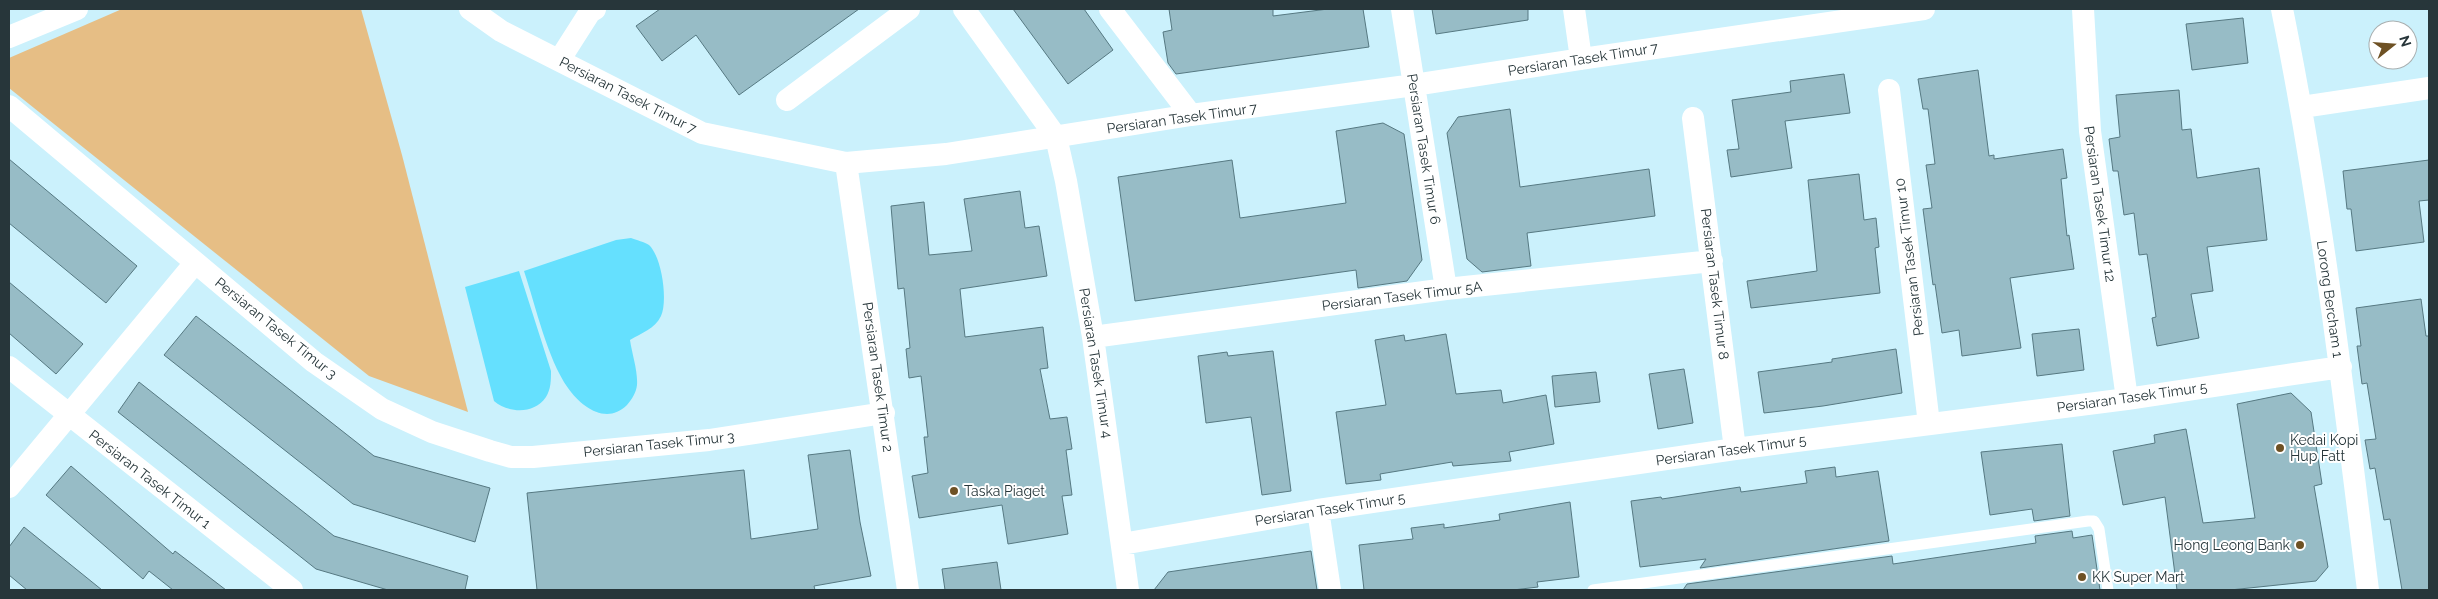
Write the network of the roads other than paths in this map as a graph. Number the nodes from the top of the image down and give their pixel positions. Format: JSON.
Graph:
{"nodes":[{"id":1,"x":77,"y":9,"type":"edge"},
{"id":2,"x":470,"y":9,"type":"edge"},
{"id":3,"x":594,"y":9,"type":"edge"},
{"id":4,"x":909,"y":9,"type":"edge"},
{"id":5,"x":964,"y":9,"type":"edge"},
{"id":6,"x":1110,"y":9,"type":"edge"},
{"id":7,"x":1402,"y":9,"type":"edge"},
{"id":8,"x":1574,"y":9,"type":"edge"},
{"id":9,"x":1924,"y":9,"type":"edge"},
{"id":10,"x":2083,"y":9,"type":"edge"},
{"id":11,"x":2282,"y":9,"type":"edge"},
{"id":12,"x":1791,"y":18,"type":"edge"},
{"id":13,"x":9,"y":37,"type":"edge"},
{"id":14,"x":1581,"y":58,"type":"junction"},
{"id":15,"x":560,"y":59,"type":"junction"},
{"id":16,"x":1414,"y":86,"type":"junction"},
{"id":17,"x":2429,"y":88,"type":"edge"},
{"id":18,"x":1889,"y":90,"type":"dead end"},
{"id":19,"x":787,"y":100,"type":"dead end"},
{"id":20,"x":9,"y":106,"type":"edge"},
{"id":21,"x":2302,"y":107,"type":"junction"},
{"id":22,"x":1190,"y":116,"type":"junction"},
{"id":23,"x":1693,"y":118,"type":"dead end"},
{"id":24,"x":1056,"y":137,"type":"junction"},
{"id":25,"x":846,"y":163,"type":"junction"},
{"id":26,"x":1712,"y":261,"type":"junction"},
{"id":27,"x":195,"y":263,"type":"junction"},
{"id":28,"x":1446,"y":289,"type":"junction"},
{"id":29,"x":1093,"y":337,"type":"junction"},
{"id":30,"x":9,"y":367,"type":"edge"},
{"id":31,"x":2340,"y":367,"type":"junction"},
{"id":32,"x":2127,"y":399,"type":"junction"},
{"id":33,"x":884,"y":414,"type":"junction"},
{"id":34,"x":68,"y":415,"type":"junction"},
{"id":35,"x":1929,"y":424,"type":"junction"},
{"id":36,"x":1735,"y":449,"type":"junction"},
{"id":37,"x":9,"y":487,"type":"edge"},
{"id":38,"x":1318,"y":510,"type":"junction"},
{"id":39,"x":1122,"y":544,"type":"junction"},
{"id":40,"x":1667,"y":585,"type":"edge"},
{"id":41,"x":292,"y":590,"type":"edge"},
{"id":42,"x":908,"y":590,"type":"edge"},
{"id":43,"x":1128,"y":590,"type":"edge"},
{"id":44,"x":1330,"y":590,"type":"edge"},
{"id":45,"x":1593,"y":590,"type":"edge"},
{"id":46,"x":2108,"y":590,"type":"edge"},
{"id":47,"x":2368,"y":590,"type":"edge"}],
"edges":[{"from":1,"to":13,"type":"street"},
{"from":2,"to":15,"type":"street","name":"Persiaran Tasek Timur 7"},
{"from":3,"to":15,"type":"street"},
{"from":4,"to":19,"type":"street"},
{"from":5,"to":24,"type":"street"},
{"from":6,"to":22,"type":"street"},
{"from":7,"to":16,"type":"street","name":"Persiaran Tasek Timur 6"},
{"from":8,"to":14,"type":"street"},
{"from":9,"to":12,"type":"street","name":"Persiaran Tasek Timur 7"},
{"from":10,"to":32,"type":"street","name":"Persiaran Tasek Timur 12"},
{"from":11,"to":21,"type":"street","name":"Lorong Bercham 1"},
{"from":12,"to":14,"type":"street","name":"Persiaran Tasek Timur 7"},
{"from":14,"to":16,"type":"street","name":"Persiaran Tasek Timur 7"},
{"from":15,"to":25,"type":"street","name":"Persiaran Tasek Timur 7"},
{"from":16,"to":22,"type":"street","name":"Persiaran Tasek Timur 7"},
{"from":16,"to":28,"type":"street","name":"Persiaran Tasek Timur 6"},
{"from":17,"to":21,"type":"street"},
{"from":18,"to":35,"type":"street","name":"Persiaran Tasek Timur 10"},
{"from":20,"to":27,"type":"street","name":"Persiaran Tasek Timur 3"},
{"from":21,"to":31,"type":"street","name":"Lorong Bercham 1"},
{"from":22,"to":24,"type":"street","name":"Persiaran Tasek Timur 7"},
{"from":23,"to":26,"type":"street","name":"Persiaran Tasek Timur 8"},
{"from":24,"to":25,"type":"street","name":"Persiaran Tasek Timur 7"},
{"from":24,"to":29,"type":"street","name":"Persiaran Tasek Timur 4"},
{"from":25,"to":33,"type":"street","name":"Persiaran Tasek Timur 2"},
{"from":26,"to":28,"type":"street","name":"Persiaran Tasek Timur 5A"},
{"from":26,"to":36,"type":"street","name":"Persiaran Tasek Timur 8"},
{"from":27,"to":33,"type":"street","name":"Persiaran Tasek Timur 3"},
{"from":27,"to":34,"type":"street"},
{"from":28,"to":29,"type":"street","name":"Persiaran Tasek Timur 5A"},
{"from":29,"to":39,"type":"street","name":"Persiaran Tasek Timur 4"},
{"from":30,"to":34,"type":"street","name":"Persiaran Tasek Timur 1"},
{"from":31,"to":32,"type":"street","name":"Persiaran Tasek Timur 5"},
{"from":31,"to":47,"type":"street","name":"Lorong Bercham 1"},
{"from":32,"to":35,"type":"street","name":"Persiaran Tasek Timur 5"},
{"from":33,"to":42,"type":"street","name":"Persiaran Tasek Timur 2"},
{"from":34,"to":37,"type":"street"},
{"from":34,"to":41,"type":"street","name":"Persiaran Tasek Timur 1"},
{"from":35,"to":36,"type":"street","name":"Persiaran Tasek Timur 5"},
{"from":36,"to":38,"type":"street","name":"Persiaran Tasek Timur 5"},
{"from":38,"to":39,"type":"street","name":"Persiaran Tasek Timur 5"},
{"from":38,"to":44,"type":"street"},
{"from":39,"to":43,"type":"street","name":"Persiaran Tasek Timur 4"},
{"from":40,"to":45,"type":"lane"},
{"from":40,"to":46,"type":"lane"}]}
